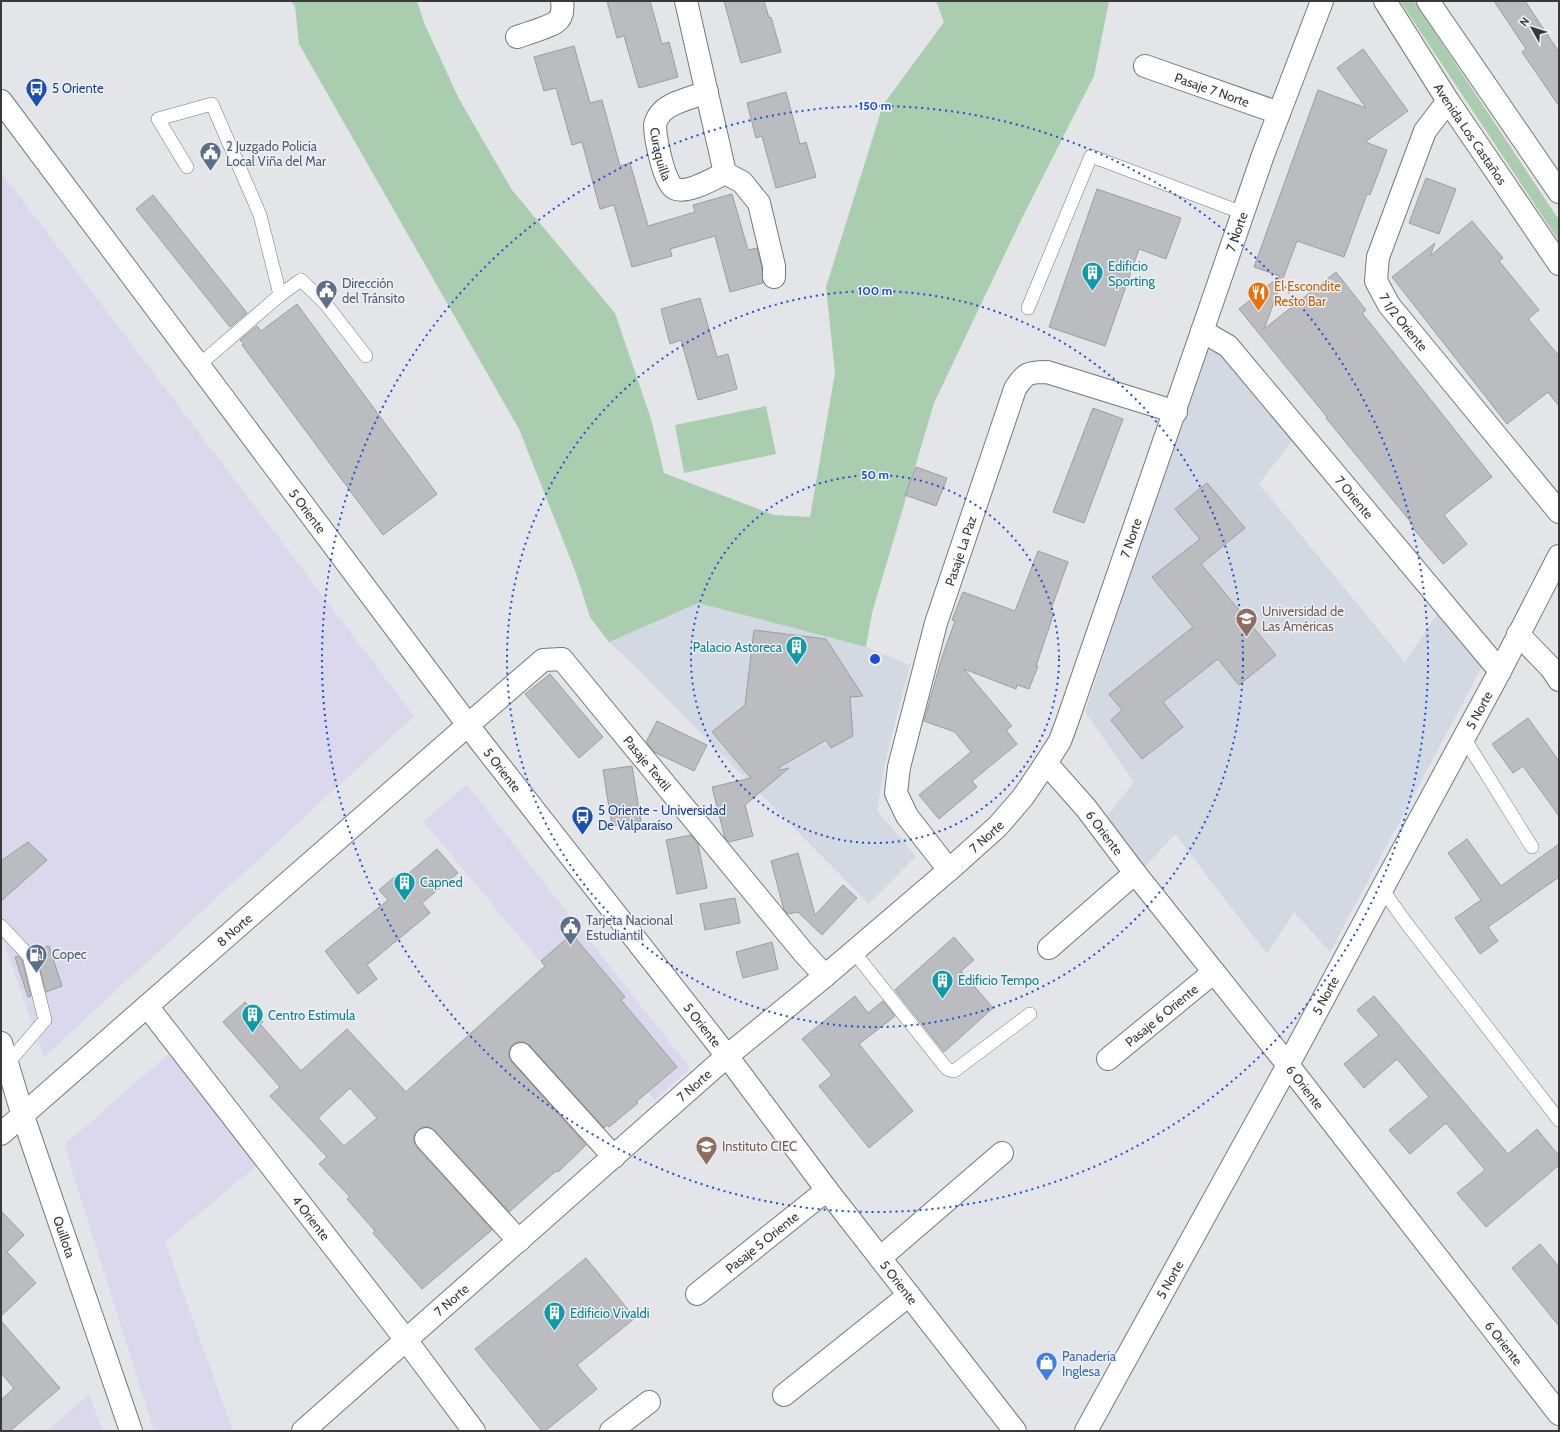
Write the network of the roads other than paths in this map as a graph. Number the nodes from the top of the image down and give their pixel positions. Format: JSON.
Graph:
{"nodes":[{"id":1,"x":562,"y":1,"type":"edge"},
{"id":2,"x":686,"y":1,"type":"edge"},
{"id":3,"x":1322,"y":1,"type":"edge"},
{"id":4,"x":1385,"y":1,"type":"edge"},
{"id":5,"x":1428,"y":1,"type":"edge"},
{"id":6,"x":517,"y":38,"type":"dead end"},
{"id":7,"x":1145,"y":66,"type":"dead end"},
{"id":8,"x":706,"y":92,"type":"junction"},
{"id":9,"x":1,"y":101,"type":"edge"},
{"id":10,"x":1448,"y":101,"type":"junction"},
{"id":11,"x":1279,"y":113,"type":"junction"},
{"id":12,"x":187,"y":167,"type":"dead end"},
{"id":13,"x":726,"y":174,"type":"junction"},
{"id":14,"x":1559,"y":192,"type":"edge"},
{"id":15,"x":1243,"y":213,"type":"junction"},
{"id":16,"x":1559,"y":264,"type":"edge"},
{"id":17,"x":774,"y":277,"type":"dead end"},
{"id":18,"x":280,"y":295,"type":"junction"},
{"id":19,"x":1028,"y":308,"type":"dead end"},
{"id":20,"x":1202,"y":331,"type":"junction"},
{"id":21,"x":366,"y":356,"type":"dead end"},
{"id":22,"x":199,"y":365,"type":"junction"},
{"id":23,"x":1176,"y":412,"type":"junction"},
{"id":24,"x":1559,"y":512,"type":"edge"},
{"id":25,"x":1558,"y":560,"type":"edge"},
{"id":26,"x":1518,"y":634,"type":"junction"},
{"id":27,"x":1500,"y":671,"type":"junction"},
{"id":28,"x":1559,"y":680,"type":"edge"},
{"id":29,"x":468,"y":725,"type":"junction"},
{"id":30,"x":1464,"y":738,"type":"junction"},
{"id":31,"x":1046,"y":763,"type":"junction"},
{"id":32,"x":1532,"y":847,"type":"dead end"},
{"id":33,"x":950,"y":870,"type":"junction"},
{"id":34,"x":1134,"y":873,"type":"junction"},
{"id":35,"x":1382,"y":889,"type":"junction"},
{"id":36,"x":1,"y":926,"type":"edge"},
{"id":37,"x":1049,"y":948,"type":"dead end"},
{"id":38,"x":854,"y":952,"type":"junction"},
{"id":39,"x":1214,"y":972,"type":"junction"},
{"id":40,"x":825,"y":976,"type":"junction"},
{"id":41,"x":147,"y":1006,"type":"junction"},
{"id":42,"x":1030,"y":1014,"type":"dead end"},
{"id":43,"x":4,"y":1053,"type":"edge"},
{"id":44,"x":521,"y":1054,"type":"dead end"},
{"id":45,"x":727,"y":1056,"type":"junction"},
{"id":46,"x":1108,"y":1058,"type":"dead end"},
{"id":47,"x":1288,"y":1065,"type":"junction"},
{"id":48,"x":23,"y":1116,"type":"junction"},
{"id":49,"x":1559,"y":1120,"type":"edge"},
{"id":50,"x":1,"y":1134,"type":"edge"},
{"id":51,"x":426,"y":1139,"type":"dead end"},
{"id":52,"x":1002,"y":1153,"type":"dead end"},
{"id":53,"x":614,"y":1157,"type":"junction"},
{"id":54,"x":827,"y":1190,"type":"junction"},
{"id":55,"x":519,"y":1241,"type":"junction"},
{"id":56,"x":880,"y":1258,"type":"junction"},
{"id":57,"x":696,"y":1294,"type":"dead end"},
{"id":58,"x":909,"y":1295,"type":"junction"},
{"id":59,"x":406,"y":1340,"type":"junction"},
{"id":60,"x":784,"y":1395,"type":"dead end"},
{"id":61,"x":649,"y":1402,"type":"dead end"},
{"id":62,"x":1559,"y":1414,"type":"edge"},
{"id":63,"x":131,"y":1431,"type":"edge"},
{"id":64,"x":303,"y":1431,"type":"edge"},
{"id":65,"x":474,"y":1431,"type":"edge"},
{"id":66,"x":611,"y":1431,"type":"edge"},
{"id":67,"x":1015,"y":1431,"type":"edge"},
{"id":68,"x":1086,"y":1431,"type":"edge"}],
"edges":[{"from":1,"to":6,"type":"street"},
{"from":2,"to":8,"type":"street"},
{"from":3,"to":11,"type":"street","name":"7 Norte"},
{"from":4,"to":10,"type":"street","name":"Avenida Los Castaños"},
{"from":5,"to":14,"type":"street"},
{"from":7,"to":11,"type":"street","name":"Pasaje 7 Norte"},
{"from":8,"to":13,"type":"street"},
{"from":8,"to":13,"type":"street","name":"Curaquilla"},
{"from":9,"to":22,"type":"street","name":"5 Oriente"},
{"from":10,"to":16,"type":"street","name":"Avenida Los Castaños"},
{"from":10,"to":24,"type":"street","name":"7 1/2 Oriente"},
{"from":11,"to":15,"type":"street","name":"7 Norte"},
{"from":12,"to":18,"type":"lane"},
{"from":13,"to":17,"type":"street"},
{"from":15,"to":19,"type":"lane"},
{"from":15,"to":20,"type":"street","name":"7 Norte"},
{"from":18,"to":21,"type":"lane"},
{"from":18,"to":22,"type":"lane"},
{"from":20,"to":23,"type":"street","name":"7 Norte"},
{"from":20,"to":27,"type":"street","name":"7 Oriente"},
{"from":22,"to":29,"type":"street","name":"5 Oriente"},
{"from":23,"to":31,"type":"street","name":"7 Norte"},
{"from":23,"to":33,"type":"street","name":"Pasaje La Paz"},
{"from":25,"to":26,"type":"street","name":"5 Norte"},
{"from":26,"to":27,"type":"street","name":"5 Norte"},
{"from":26,"to":28,"type":"street"},
{"from":27,"to":30,"type":"street","name":"5 Norte"},
{"from":29,"to":40,"type":"street","name":"Pasaje Textil"},
{"from":29,"to":41,"type":"street","name":"8 Norte"},
{"from":29,"to":45,"type":"street","name":"5 Oriente"},
{"from":30,"to":32,"type":"lane"},
{"from":30,"to":35,"type":"street","name":"5 Norte"},
{"from":31,"to":33,"type":"street","name":"7 Norte"},
{"from":31,"to":34,"type":"street","name":"6 Oriente"},
{"from":33,"to":38,"type":"street","name":"7 Norte"},
{"from":34,"to":37,"type":"street"},
{"from":34,"to":39,"type":"street","name":"6 Oriente"},
{"from":35,"to":47,"type":"street","name":"5 Norte"},
{"from":35,"to":49,"type":"lane"},
{"from":36,"to":43,"type":"lane"},
{"from":38,"to":40,"type":"street","name":"7 Norte"},
{"from":38,"to":42,"type":"lane"},
{"from":39,"to":46,"type":"street","name":"Pasaje 6 Oriente"},
{"from":39,"to":47,"type":"street","name":"6 Oriente"},
{"from":40,"to":45,"type":"street","name":"7 Norte"},
{"from":41,"to":48,"type":"street","name":"8 Norte"},
{"from":41,"to":59,"type":"street","name":"4 Oriente"},
{"from":43,"to":48,"type":"street","name":"Quillota"},
{"from":44,"to":53,"type":"street"},
{"from":45,"to":53,"type":"street","name":"7 Norte"},
{"from":45,"to":54,"type":"street","name":"5 Oriente"},
{"from":47,"to":62,"type":"street","name":"6 Oriente"},
{"from":47,"to":68,"type":"street","name":"5 Norte"},
{"from":48,"to":50,"type":"street","name":"8 Norte"},
{"from":48,"to":63,"type":"street","name":"Quillota"},
{"from":51,"to":55,"type":"street"},
{"from":52,"to":56,"type":"street"},
{"from":53,"to":55,"type":"street","name":"7 Norte"},
{"from":54,"to":56,"type":"street","name":"5 Oriente"},
{"from":54,"to":57,"type":"street","name":"Pasaje 5 Oriente"},
{"from":55,"to":59,"type":"street","name":"7 Norte"},
{"from":56,"to":58,"type":"street","name":"5 Oriente"},
{"from":58,"to":60,"type":"street"},
{"from":58,"to":67,"type":"street","name":"5 Oriente"},
{"from":59,"to":64,"type":"street","name":"7 Norte"},
{"from":59,"to":65,"type":"street","name":"4 Oriente"},
{"from":61,"to":66,"type":"street"}]}
